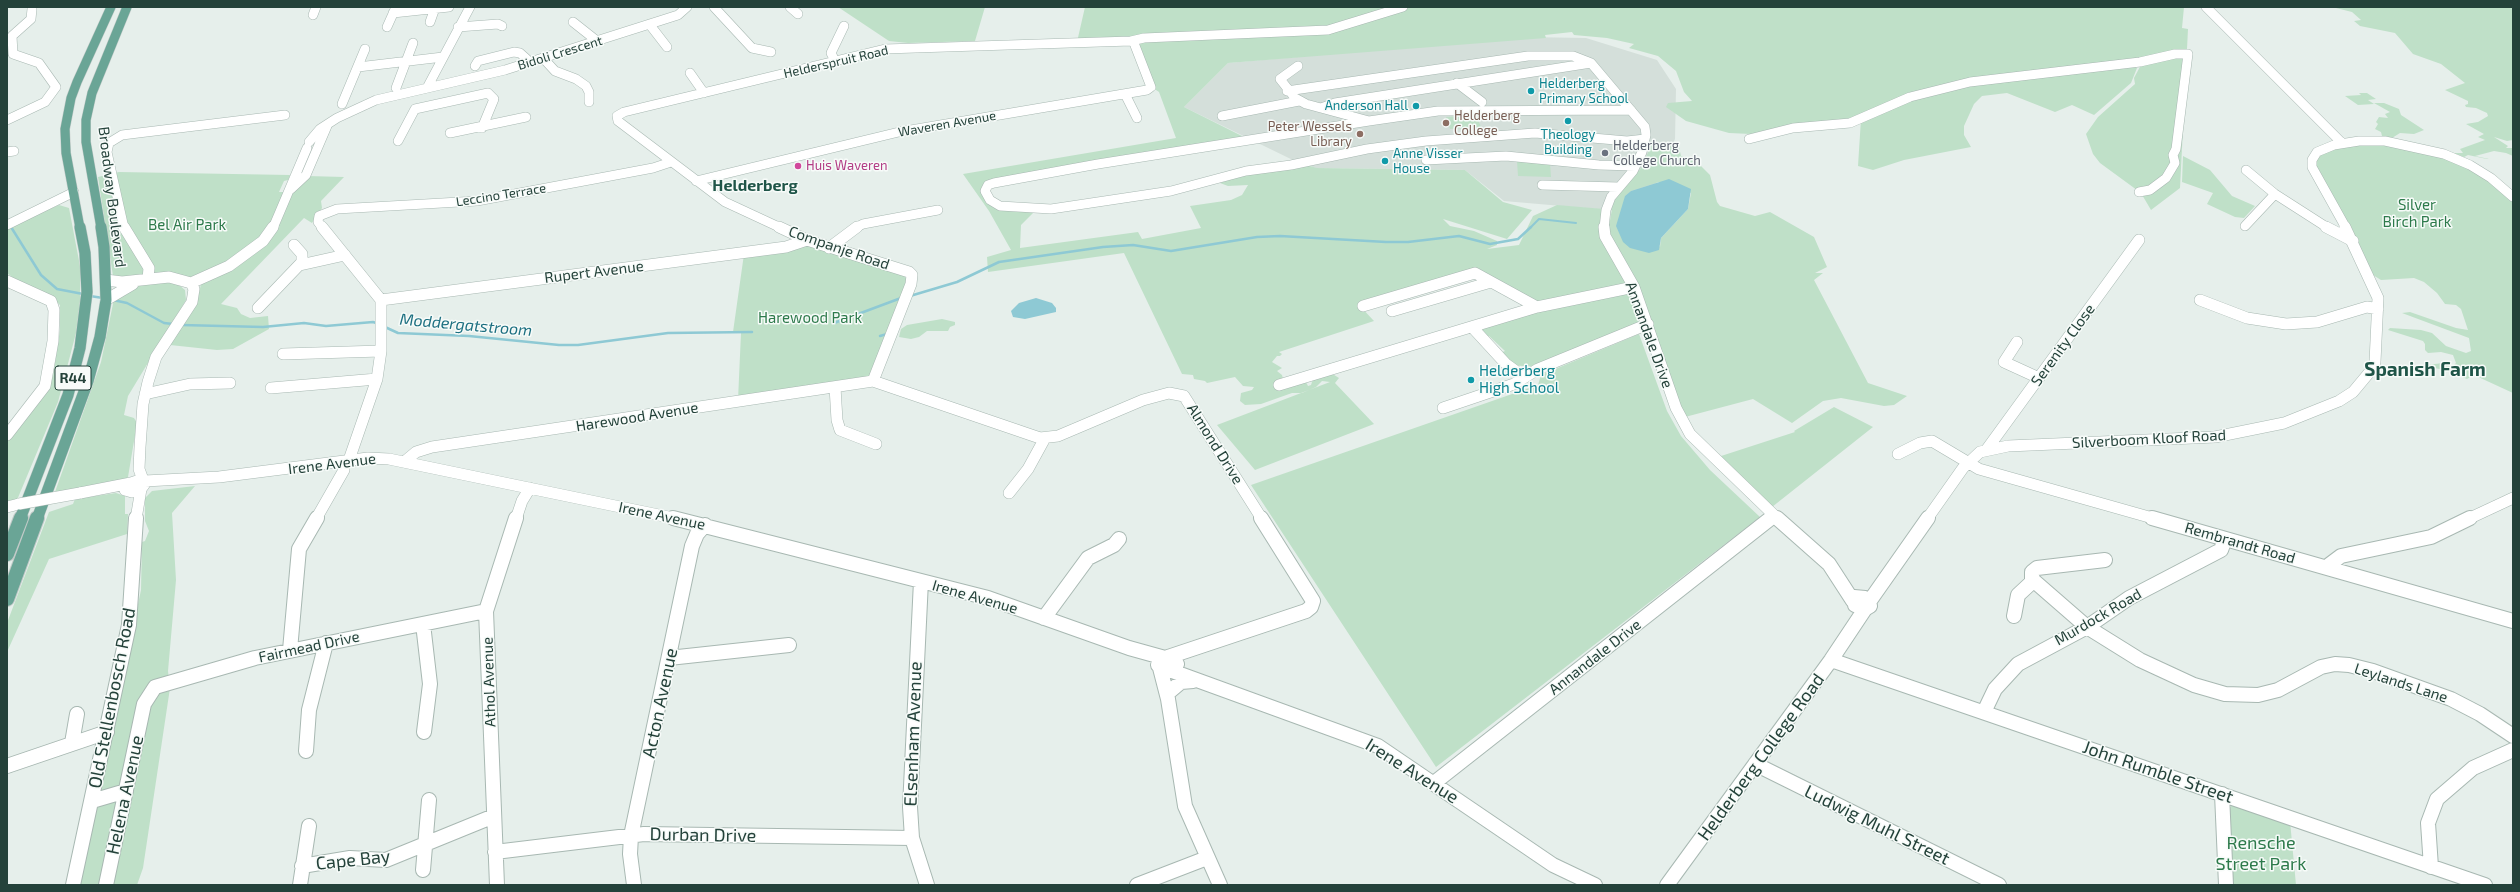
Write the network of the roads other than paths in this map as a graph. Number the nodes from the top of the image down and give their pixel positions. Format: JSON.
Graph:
{"nodes":[{"id":1,"x":111,"y":7,"type":"edge"},
{"id":2,"x":127,"y":7,"type":"edge"},
{"id":3,"x":316,"y":7,"type":"edge"},
{"id":4,"x":445,"y":7,"type":"edge"},
{"id":5,"x":448,"y":7,"type":"edge"},
{"id":6,"x":470,"y":7,"type":"edge"},
{"id":7,"x":696,"y":7,"type":"edge"},
{"id":8,"x":714,"y":7,"type":"edge"},
{"id":9,"x":790,"y":7,"type":"edge"},
{"id":10,"x":1403,"y":7,"type":"edge"},
{"id":11,"x":2206,"y":7,"type":"edge"},
{"id":12,"x":34,"y":8,"type":"edge"},
{"id":13,"x":435,"y":8,"type":"junction"},
{"id":14,"x":687,"y":8,"type":"edge"},
{"id":15,"x":394,"y":10,"type":"edge"},
{"id":16,"x":798,"y":14,"type":"dead end"},
{"id":17,"x":313,"y":15,"type":"dead end"},
{"id":18,"x":430,"y":22,"type":"dead end"},
{"id":19,"x":573,"y":22,"type":"dead end"},
{"id":20,"x":650,"y":25,"type":"junction"},
{"id":21,"x":387,"y":26,"type":"dead end"},
{"id":22,"x":502,"y":26,"type":"dead end"},
{"id":23,"x":844,"y":26,"type":"dead end"},
{"id":24,"x":458,"y":27,"type":"junction"},
{"id":25,"x":597,"y":41,"type":"junction"},
{"id":26,"x":1131,"y":41,"type":"junction"},
{"id":27,"x":413,"y":43,"type":"dead end"},
{"id":28,"x":667,"y":47,"type":"dead end"},
{"id":29,"x":365,"y":49,"type":"dead end"},
{"id":30,"x":771,"y":52,"type":"dead end"},
{"id":31,"x":443,"y":57,"type":"junction"},
{"id":32,"x":543,"y":58,"type":"junction"},
{"id":33,"x":407,"y":61,"type":"junction"},
{"id":34,"x":835,"y":61,"type":"junction"},
{"id":35,"x":1588,"y":61,"type":"junction"},
{"id":36,"x":530,"y":62,"type":"junction"},
{"id":37,"x":475,"y":66,"type":"dead end"},
{"id":38,"x":1298,"y":66,"type":"dead end"},
{"id":39,"x":358,"y":67,"type":"junction"},
{"id":40,"x":690,"y":74,"type":"dead end"},
{"id":41,"x":1381,"y":78,"type":"junction"},
{"id":42,"x":458,"y":80,"type":"junction"},
{"id":43,"x":1457,"y":83,"type":"junction"},
{"id":44,"x":428,"y":86,"type":"junction"},
{"id":45,"x":396,"y":88,"type":"dead end"},
{"id":46,"x":1426,"y":88,"type":"junction"},
{"id":47,"x":1287,"y":91,"type":"junction"},
{"id":48,"x":704,"y":93,"type":"junction"},
{"id":49,"x":1125,"y":94,"type":"junction"},
{"id":50,"x":462,"y":97,"type":"junction"},
{"id":51,"x":1299,"y":101,"type":"junction"},
{"id":52,"x":589,"y":102,"type":"dead end"},
{"id":53,"x":1482,"y":102,"type":"dead end"},
{"id":54,"x":342,"y":104,"type":"dead end"},
{"id":55,"x":1321,"y":108,"type":"junction"},
{"id":56,"x":1631,"y":110,"type":"junction"},
{"id":57,"x":285,"y":115,"type":"dead end"},
{"id":58,"x":617,"y":116,"type":"joint"},
{"id":59,"x":1222,"y":116,"type":"dead end"},
{"id":60,"x":526,"y":117,"type":"dead end"},
{"id":61,"x":1137,"y":118,"type":"dead end"},
{"id":62,"x":7,"y":120,"type":"edge"},
{"id":63,"x":1368,"y":121,"type":"junction"},
{"id":64,"x":328,"y":123,"type":"junction"},
{"id":65,"x":482,"y":128,"type":"junction"},
{"id":66,"x":450,"y":133,"type":"dead end"},
{"id":67,"x":1646,"y":139,"type":"junction"},
{"id":68,"x":1749,"y":139,"type":"dead end"},
{"id":69,"x":398,"y":141,"type":"dead end"},
{"id":70,"x":1627,"y":141,"type":"junction"},
{"id":71,"x":2342,"y":143,"type":"junction"},
{"id":72,"x":312,"y":144,"type":"junction"},
{"id":73,"x":1642,"y":152,"type":"junction"},
{"id":74,"x":1426,"y":160,"type":"dead end"},
{"id":75,"x":671,"y":162,"type":"junction"},
{"id":76,"x":1635,"y":166,"type":"junction"},
{"id":77,"x":2246,"y":170,"type":"dead end"},
{"id":78,"x":696,"y":181,"type":"junction"},
{"id":79,"x":295,"y":182,"type":"junction"},
{"id":80,"x":1542,"y":185,"type":"dead end"},
{"id":81,"x":1618,"y":187,"type":"junction"},
{"id":82,"x":74,"y":192,"type":"junction"},
{"id":83,"x":2139,"y":192,"type":"dead end"},
{"id":84,"x":2275,"y":194,"type":"junction"},
{"id":85,"x":2513,"y":197,"type":"edge"},
{"id":86,"x":76,"y":204,"type":"junction"},
{"id":87,"x":48,"y":206,"type":"junction"},
{"id":88,"x":938,"y":210,"type":"dead end"},
{"id":89,"x":7,"y":225,"type":"edge"},
{"id":90,"x":2246,"y":226,"type":"dead end"},
{"id":91,"x":807,"y":240,"type":"junction"},
{"id":92,"x":2139,"y":240,"type":"dead end"},
{"id":93,"x":2353,"y":241,"type":"junction"},
{"id":94,"x":294,"y":245,"type":"dead end"},
{"id":95,"x":829,"y":248,"type":"junction"},
{"id":96,"x":345,"y":255,"type":"junction"},
{"id":97,"x":300,"y":265,"type":"junction"},
{"id":98,"x":106,"y":280,"type":"junction"},
{"id":99,"x":145,"y":280,"type":"junction"},
{"id":100,"x":7,"y":281,"type":"edge"},
{"id":101,"x":1491,"y":282,"type":"junction"},
{"id":102,"x":191,"y":283,"type":"junction"},
{"id":103,"x":1634,"y":287,"type":"junction"},
{"id":104,"x":106,"y":300,"type":"junction"},
{"id":105,"x":381,"y":300,"type":"junction"},
{"id":106,"x":2200,"y":300,"type":"dead end"},
{"id":107,"x":1363,"y":306,"type":"dead end"},
{"id":108,"x":1537,"y":307,"type":"junction"},
{"id":109,"x":258,"y":308,"type":"dead end"},
{"id":110,"x":2378,"y":309,"type":"junction"},
{"id":111,"x":1392,"y":311,"type":"dead end"},
{"id":112,"x":1648,"y":324,"type":"junction"},
{"id":113,"x":1472,"y":327,"type":"junction"},
{"id":114,"x":2017,"y":342,"type":"dead end"},
{"id":115,"x":381,"y":351,"type":"junction"},
{"id":116,"x":283,"y":354,"type":"dead end"},
{"id":117,"x":1529,"y":374,"type":"junction"},
{"id":118,"x":2039,"y":378,"type":"junction"},
{"id":119,"x":377,"y":379,"type":"junction"},
{"id":120,"x":230,"y":382,"type":"dead end"},
{"id":121,"x":873,"y":382,"type":"junction"},
{"id":122,"x":1279,"y":385,"type":"dead end"},
{"id":123,"x":835,"y":387,"type":"junction"},
{"id":124,"x":271,"y":388,"type":"dead end"},
{"id":125,"x":145,"y":394,"type":"junction"},
{"id":126,"x":1443,"y":408,"type":"dead end"},
{"id":127,"x":7,"y":435,"type":"edge"},
{"id":128,"x":1045,"y":438,"type":"junction"},
{"id":129,"x":876,"y":444,"type":"dead end"},
{"id":130,"x":1987,"y":449,"type":"junction"},
{"id":131,"x":140,"y":452,"type":"junction"},
{"id":132,"x":1898,"y":454,"type":"dead end"},
{"id":133,"x":404,"y":462,"type":"junction"},
{"id":134,"x":1968,"y":462,"type":"junction"},
{"id":135,"x":347,"y":465,"type":"junction"},
{"id":136,"x":159,"y":481,"type":"junction"},
{"id":137,"x":178,"y":481,"type":"junction"},
{"id":138,"x":530,"y":488,"type":"junction"},
{"id":139,"x":136,"y":489,"type":"junction"},
{"id":140,"x":1008,"y":494,"type":"dead end"},
{"id":141,"x":2513,"y":498,"type":"edge"},
{"id":142,"x":7,"y":507,"type":"edge"},
{"id":143,"x":1774,"y":516,"type":"junction"},
{"id":144,"x":705,"y":525,"type":"junction"},
{"id":145,"x":1119,"y":539,"type":"dead end"},
{"id":146,"x":2225,"y":539,"type":"junction"},
{"id":147,"x":7,"y":554,"type":"edge"},
{"id":148,"x":2105,"y":560,"type":"dead end"},
{"id":149,"x":2329,"y":568,"type":"junction"},
{"id":150,"x":921,"y":581,"type":"junction"},
{"id":151,"x":2030,"y":583,"type":"junction"},
{"id":152,"x":7,"y":599,"type":"edge"},
{"id":153,"x":1862,"y":600,"type":"junction"},
{"id":154,"x":486,"y":611,"type":"junction"},
{"id":155,"x":2014,"y":616,"type":"dead end"},
{"id":156,"x":1044,"y":618,"type":"junction"},
{"id":157,"x":2513,"y":621,"type":"edge"},
{"id":158,"x":423,"y":624,"type":"junction"},
{"id":159,"x":2087,"y":627,"type":"junction"},
{"id":160,"x":326,"y":643,"type":"junction"},
{"id":161,"x":789,"y":645,"type":"dead end"},
{"id":162,"x":290,"y":650,"type":"junction"},
{"id":163,"x":669,"y":658,"type":"junction"},
{"id":164,"x":1831,"y":660,"type":"junction"},
{"id":165,"x":1168,"y":664,"type":"junction"},
{"id":166,"x":1198,"y":682,"type":"junction"},
{"id":167,"x":1214,"y":686,"type":"junction"},
{"id":168,"x":1168,"y":696,"type":"junction"},
{"id":169,"x":144,"y":704,"type":"joint"},
{"id":170,"x":1984,"y":712,"type":"junction"},
{"id":171,"x":77,"y":714,"type":"dead end"},
{"id":172,"x":107,"y":732,"type":"junction"},
{"id":173,"x":424,"y":732,"type":"dead end"},
{"id":174,"x":2513,"y":736,"type":"edge"},
{"id":175,"x":72,"y":743,"type":"junction"},
{"id":176,"x":2513,"y":750,"type":"edge"},
{"id":177,"x":306,"y":751,"type":"dead end"},
{"id":178,"x":1756,"y":764,"type":"junction"},
{"id":179,"x":7,"y":766,"type":"edge"},
{"id":180,"x":1434,"y":783,"type":"junction"},
{"id":181,"x":126,"y":790,"type":"junction"},
{"id":182,"x":2222,"y":794,"type":"junction"},
{"id":183,"x":428,"y":800,"type":"dead end"},
{"id":184,"x":92,"y":801,"type":"junction"},
{"id":185,"x":494,"y":816,"type":"junction"},
{"id":186,"x":309,"y":826,"type":"dead end"},
{"id":187,"x":631,"y":836,"type":"junction"},
{"id":188,"x":912,"y":838,"type":"junction"},
{"id":189,"x":427,"y":844,"type":"junction"},
{"id":190,"x":495,"y":852,"type":"junction"},
{"id":191,"x":1207,"y":858,"type":"junction"},
{"id":192,"x":302,"y":866,"type":"junction"},
{"id":193,"x":2431,"y":866,"type":"junction"},
{"id":194,"x":423,"y":870,"type":"dead end"},
{"id":195,"x":73,"y":885,"type":"edge"},
{"id":196,"x":106,"y":885,"type":"edge"},
{"id":197,"x":300,"y":885,"type":"edge"},
{"id":198,"x":497,"y":885,"type":"edge"},
{"id":199,"x":634,"y":885,"type":"edge"},
{"id":200,"x":927,"y":885,"type":"edge"},
{"id":201,"x":1137,"y":885,"type":"edge"},
{"id":202,"x":1220,"y":885,"type":"edge"},
{"id":203,"x":1595,"y":885,"type":"edge"},
{"id":204,"x":1667,"y":885,"type":"edge"},
{"id":205,"x":1999,"y":885,"type":"edge"},
{"id":206,"x":2226,"y":885,"type":"edge"},
{"id":207,"x":2485,"y":885,"type":"edge"}],
"edges":[{"from":1,"to":82,"type":"main road","number":"R44"},
{"from":2,"to":98,"type":"main road","name":"Broadway Boulevard","number":"R44"},
{"from":3,"to":17,"type":"street"},
{"from":4,"to":5,"type":"street"},
{"from":4,"to":13,"type":"street"},
{"from":6,"to":24,"type":"street"},
{"from":7,"to":14,"type":"street"},
{"from":8,"to":30,"type":"street"},
{"from":9,"to":16,"type":"street"},
{"from":10,"to":26,"type":"street","name":"Helderspruit Road"},
{"from":11,"to":71,"type":"street"},
{"from":12,"to":62,"type":"street"},
{"from":13,"to":15,"type":"street"},
{"from":13,"to":18,"type":"street"},
{"from":14,"to":20,"type":"street","name":"Bidoli Crescent"},
{"from":15,"to":21,"type":"street"},
{"from":19,"to":25,"type":"street"},
{"from":20,"to":25,"type":"street","name":"Bidoli Crescent"},
{"from":20,"to":28,"type":"street"},
{"from":22,"to":24,"type":"street"},
{"from":23,"to":34,"type":"street"},
{"from":24,"to":31,"type":"street"},
{"from":25,"to":32,"type":"street","name":"Bidoli Crescent"},
{"from":26,"to":34,"type":"street","name":"Helderspruit Road"},
{"from":26,"to":49,"type":"street","name":"Waveren Avenue"},
{"from":27,"to":33,"type":"street"},
{"from":29,"to":39,"type":"street"},
{"from":31,"to":33,"type":"street"},
{"from":31,"to":44,"type":"street"},
{"from":32,"to":36,"type":"street","name":"Bidoli Crescent"},
{"from":32,"to":52,"type":"street"},
{"from":33,"to":39,"type":"street"},
{"from":33,"to":45,"type":"street"},
{"from":34,"to":48,"type":"street","name":"Helderspruit Road"},
{"from":35,"to":41,"type":"street"},
{"from":35,"to":43,"type":"street"},
{"from":35,"to":56,"type":"street"},
{"from":36,"to":37,"type":"street"},
{"from":36,"to":42,"type":"street","name":"Bidoli Crescent"},
{"from":38,"to":47,"type":"street"},
{"from":39,"to":54,"type":"street"},
{"from":40,"to":48,"type":"street"},
{"from":41,"to":46,"type":"street"},
{"from":41,"to":47,"type":"street"},
{"from":42,"to":44,"type":"street","name":"Bidoli Crescent"},
{"from":42,"to":50,"type":"street"},
{"from":43,"to":46,"type":"street"},
{"from":43,"to":53,"type":"street"},
{"from":44,"to":64,"type":"street","name":"Bidoli Crescent"},
{"from":46,"to":55,"type":"street"},
{"from":47,"to":51,"type":"street"},
{"from":48,"to":58,"type":"street","name":"Helderspruit Road"},
{"from":49,"to":61,"type":"street"},
{"from":49,"to":78,"type":"street","name":"Waveren Avenue"},
{"from":50,"to":65,"type":"street"},
{"from":50,"to":69,"type":"street"},
{"from":51,"to":55,"type":"street"},
{"from":51,"to":59,"type":"street"},
{"from":55,"to":63,"type":"street"},
{"from":56,"to":63,"type":"street"},
{"from":56,"to":67,"type":"street"},
{"from":57,"to":99,"type":"street"},
{"from":58,"to":75,"type":"street","name":"Companje Road"},
{"from":60,"to":65,"type":"street"},
{"from":63,"to":70,"type":"street"},
{"from":64,"to":72,"type":"street","name":"Bidoli Crescent"},
{"from":64,"to":72,"type":"street","name":"Bidoli Crescent"},
{"from":64,"to":79,"type":"street","name":"Bidoli Crescent"},
{"from":65,"to":66,"type":"street"},
{"from":67,"to":70,"type":"street"},
{"from":67,"to":73,"type":"street","name":"Annandale Drive"},
{"from":68,"to":83,"type":"street"},
{"from":70,"to":73,"type":"street"},
{"from":71,"to":85,"type":"street","name":"Silverboom Kloof Road"},
{"from":71,"to":93,"type":"street","name":"Silverboom Kloof Road"},
{"from":72,"to":79,"type":"street","name":"Bidoli Crescent"},
{"from":72,"to":79,"type":"street","name":"Bidoli Crescent"},
{"from":73,"to":76,"type":"street","name":"Annandale Drive"},
{"from":74,"to":76,"type":"street"},
{"from":75,"to":78,"type":"street","name":"Companje Road"},
{"from":75,"to":96,"type":"street","name":"Leccino Terrace"},
{"from":76,"to":81,"type":"street","name":"Annandale Drive"},
{"from":77,"to":84,"type":"street"},
{"from":78,"to":91,"type":"street","name":"Companje Road"},
{"from":79,"to":102,"type":"street","name":"Bidoli Crescent"},
{"from":80,"to":81,"type":"street"},
{"from":81,"to":103,"type":"street","name":"Annandale Drive"},
{"from":82,"to":86,"type":"main road","number":"R44"},
{"from":82,"to":87,"type":"street"},
{"from":84,"to":90,"type":"street"},
{"from":84,"to":93,"type":"street"},
{"from":86,"to":87,"type":"street"},
{"from":86,"to":147,"type":"main road","number":"R44"},
{"from":87,"to":89,"type":"street"},
{"from":88,"to":95,"type":"street"},
{"from":91,"to":95,"type":"street","name":"Companje Road"},
{"from":91,"to":105,"type":"street","name":"Rupert Avenue"},
{"from":92,"to":118,"type":"street","name":"Serenity Close"},
{"from":93,"to":110,"type":"street","name":"Silverboom Kloof Road"},
{"from":94,"to":97,"type":"street"},
{"from":95,"to":121,"type":"street","name":"Companje Road"},
{"from":96,"to":97,"type":"street"},
{"from":96,"to":105,"type":"street"},
{"from":97,"to":109,"type":"street"},
{"from":98,"to":99,"type":"street"},
{"from":98,"to":104,"type":"main road","name":"Broadway Boulevard","number":"R44"},
{"from":99,"to":102,"type":"street"},
{"from":99,"to":104,"type":"street"},
{"from":100,"to":127,"type":"street"},
{"from":101,"to":107,"type":"street"},
{"from":101,"to":108,"type":"street"},
{"from":101,"to":111,"type":"street"},
{"from":102,"to":125,"type":"street","name":"Old Stellenbosch Road"},
{"from":103,"to":108,"type":"street"},
{"from":103,"to":112,"type":"street","name":"Annandale Drive"},
{"from":104,"to":152,"type":"main road","name":"Broadway Boulevard","number":"R44"},
{"from":105,"to":115,"type":"street"},
{"from":106,"to":110,"type":"street"},
{"from":108,"to":113,"type":"street"},
{"from":110,"to":130,"type":"street","name":"Silverboom Kloof Road"},
{"from":112,"to":117,"type":"street"},
{"from":112,"to":143,"type":"street","name":"Annandale Drive"},
{"from":113,"to":117,"type":"street"},
{"from":113,"to":122,"type":"street"},
{"from":114,"to":118,"type":"street"},
{"from":115,"to":116,"type":"street"},
{"from":115,"to":119,"type":"street"},
{"from":117,"to":126,"type":"street"},
{"from":118,"to":130,"type":"street","name":"Serenity Close"},
{"from":119,"to":124,"type":"street"},
{"from":119,"to":135,"type":"street"},
{"from":120,"to":125,"type":"street"},
{"from":121,"to":123,"type":"street","name":"Harewood Avenue"},
{"from":121,"to":128,"type":"street","name":"Almond Drive"},
{"from":123,"to":129,"type":"street"},
{"from":123,"to":133,"type":"street","name":"Harewood Avenue"},
{"from":125,"to":131,"type":"street","name":"Old Stellenbosch Road"},
{"from":128,"to":140,"type":"street"},
{"from":128,"to":165,"type":"street","name":"Almond Drive"},
{"from":130,"to":134,"type":"street","name":"Silverboom Kloof Road"},
{"from":131,"to":136,"type":"street"},
{"from":131,"to":139,"type":"street","name":"Old Stellenbosch Road"},
{"from":132,"to":134,"type":"street","name":"Rembrandt Road"},
{"from":133,"to":135,"type":"street","name":"Irene Avenue"},
{"from":133,"to":138,"type":"street","name":"Irene Avenue"},
{"from":134,"to":146,"type":"street","name":"Rembrandt Road"},
{"from":134,"to":153,"type":"street","name":"Helderberg College Road"},
{"from":135,"to":137,"type":"street","name":"Irene Avenue"},
{"from":135,"to":162,"type":"street"},
{"from":136,"to":137,"type":"street","name":"Irene Avenue"},
{"from":136,"to":139,"type":"street","name":"Irene Avenue"},
{"from":137,"to":139,"type":"street"},
{"from":138,"to":144,"type":"street","name":"Irene Avenue"},
{"from":138,"to":154,"type":"street","name":"Athol Avenue"},
{"from":139,"to":142,"type":"street","name":"Irene Avenue","bridge":true},
{"from":139,"to":172,"type":"street","name":"Old Stellenbosch Road"},
{"from":141,"to":149,"type":"street"},
{"from":143,"to":153,"type":"street","name":"Annandale Drive"},
{"from":143,"to":180,"type":"street","name":"Annandale Drive"},
{"from":144,"to":150,"type":"street","name":"Irene Avenue"},
{"from":144,"to":163,"type":"street","name":"Acton Avenue"},
{"from":145,"to":156,"type":"street"},
{"from":146,"to":149,"type":"street","name":"Rembrandt Road"},
{"from":146,"to":159,"type":"street","name":"Murdock Road"},
{"from":148,"to":151,"type":"street"},
{"from":149,"to":157,"type":"street","name":"Rembrandt Road"},
{"from":150,"to":156,"type":"street","name":"Irene Avenue"},
{"from":150,"to":188,"type":"street","name":"Elsenham Avenue"},
{"from":151,"to":155,"type":"street"},
{"from":151,"to":159,"type":"street","name":"Leylands Lane"},
{"from":153,"to":164,"type":"street","name":"Helderberg College Road"},
{"from":154,"to":158,"type":"street","name":"Fairmead Drive"},
{"from":154,"to":185,"type":"street","name":"Athol Avenue"},
{"from":156,"to":165,"type":"street","name":"Irene Avenue"},
{"from":158,"to":160,"type":"street","name":"Fairmead Drive"},
{"from":158,"to":173,"type":"street"},
{"from":159,"to":170,"type":"street","name":"Murdock Road"},
{"from":159,"to":174,"type":"street","name":"Leylands Lane"},
{"from":160,"to":162,"type":"street","name":"Fairmead Drive"},
{"from":160,"to":177,"type":"street"},
{"from":161,"to":163,"type":"street"},
{"from":162,"to":169,"type":"street","name":"Fairmead Drive"},
{"from":163,"to":187,"type":"street","name":"Acton Avenue"},
{"from":164,"to":170,"type":"street","name":"John Rumble Street"},
{"from":164,"to":178,"type":"street","name":"Helderberg College Road"},
{"from":165,"to":166,"type":"street","name":"Irene Avenue"},
{"from":165,"to":167,"type":"street","name":"Irene Avenue"},
{"from":165,"to":168,"type":"street"},
{"from":166,"to":167,"type":"street","name":"Irene Avenue"},
{"from":166,"to":168,"type":"street"},
{"from":167,"to":180,"type":"street","name":"Irene Avenue"},
{"from":168,"to":191,"type":"street"},
{"from":169,"to":181,"type":"street","name":"Helena Avenue"},
{"from":170,"to":182,"type":"street","name":"John Rumble Street"},
{"from":171,"to":175,"type":"street"},
{"from":172,"to":175,"type":"street"},
{"from":172,"to":184,"type":"street","name":"Old Stellenbosch Road"},
{"from":175,"to":179,"type":"street"},
{"from":176,"to":193,"type":"street"},
{"from":178,"to":204,"type":"street","name":"Helderberg College Road"},
{"from":178,"to":205,"type":"street","name":"Ludwig Muhl Street"},
{"from":180,"to":203,"type":"street","name":"Irene Avenue"},
{"from":181,"to":184,"type":"street"},
{"from":181,"to":196,"type":"street","name":"Helena Avenue"},
{"from":182,"to":193,"type":"street","name":"John Rumble Street"},
{"from":182,"to":206,"type":"street"},
{"from":183,"to":189,"type":"street"},
{"from":184,"to":195,"type":"street","name":"Old Stellenbosch Road"},
{"from":185,"to":189,"type":"street","name":"Cape Bay"},
{"from":185,"to":190,"type":"street","name":"Athol Avenue"},
{"from":186,"to":192,"type":"street","name":"Cape Bay"},
{"from":187,"to":188,"type":"street","name":"Durban Drive"},
{"from":187,"to":190,"type":"street","name":"Durban Drive"},
{"from":187,"to":199,"type":"street","name":"Acton Avenue"},
{"from":188,"to":200,"type":"street","name":"Elsenham Avenue"},
{"from":189,"to":192,"type":"street","name":"Cape Bay"},
{"from":189,"to":194,"type":"street"},
{"from":190,"to":198,"type":"street","name":"Athol Avenue"},
{"from":191,"to":201,"type":"street"},
{"from":191,"to":202,"type":"street"},
{"from":192,"to":197,"type":"street","name":"Cape Bay"},
{"from":193,"to":207,"type":"street","name":"John Rumble Street"}]}
